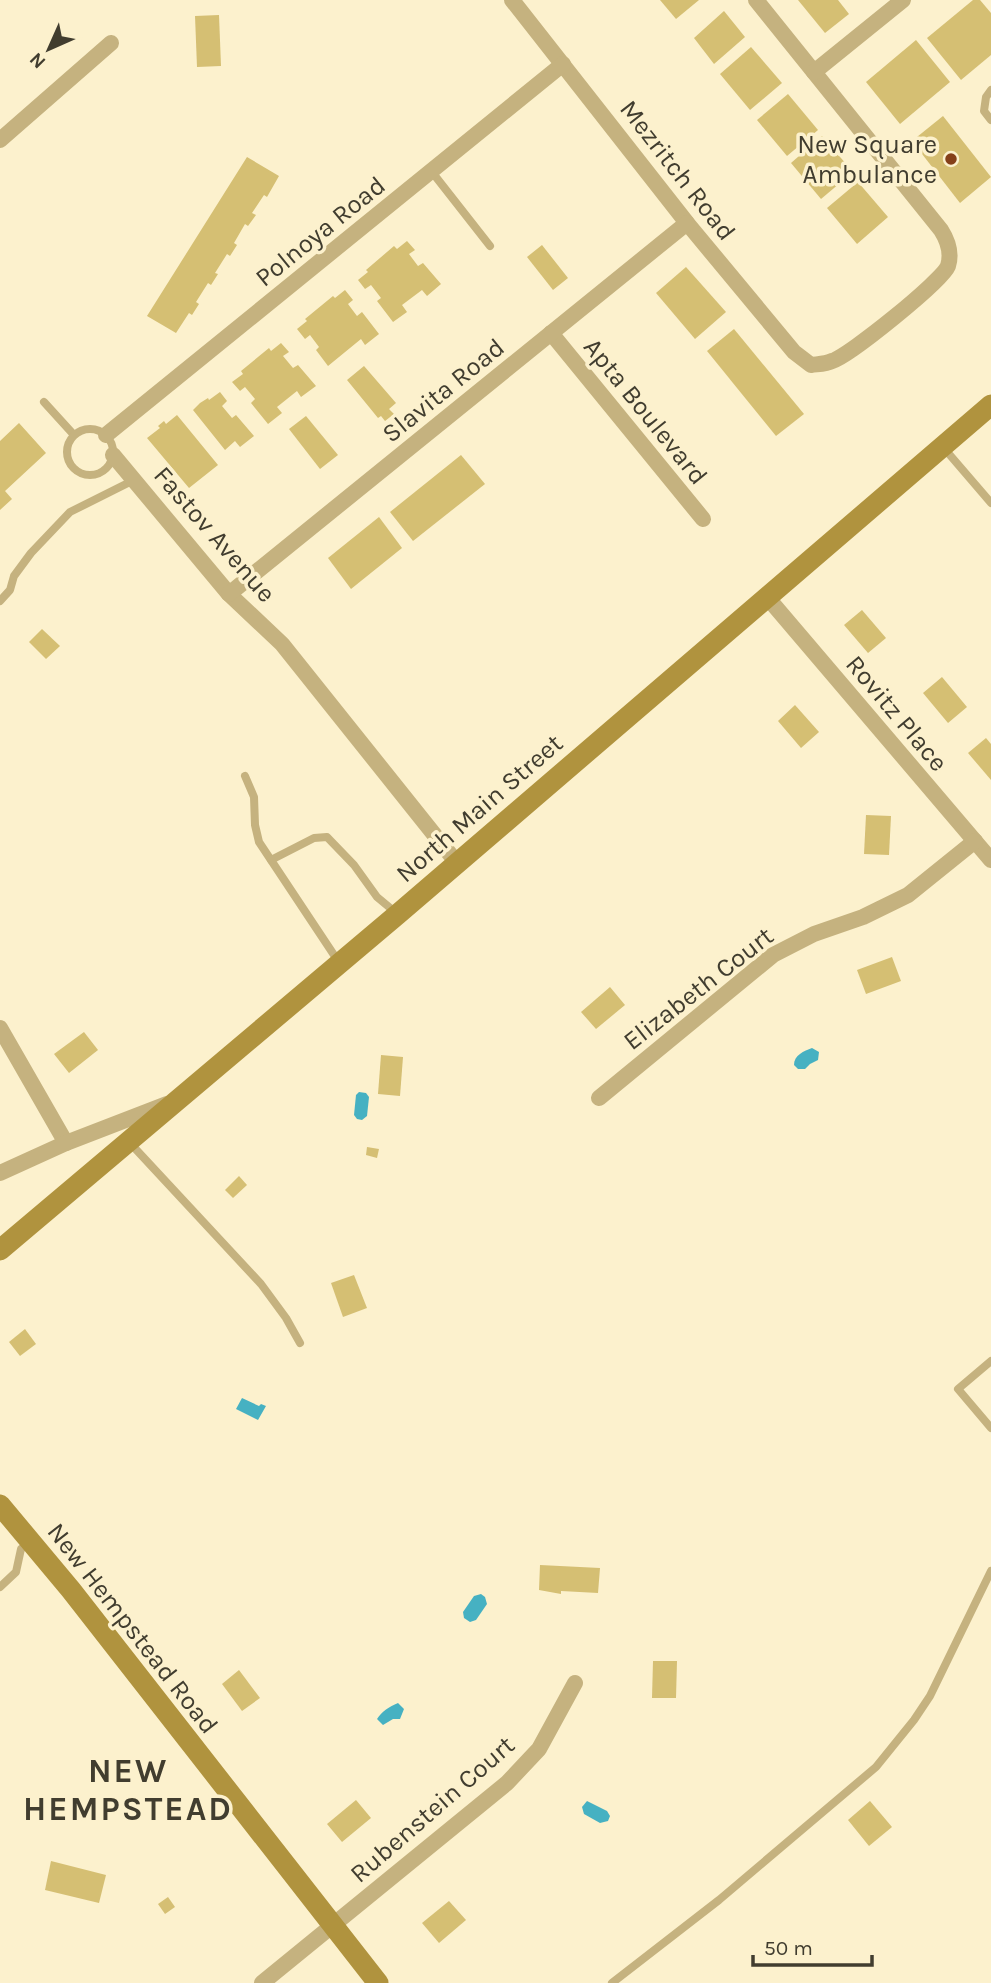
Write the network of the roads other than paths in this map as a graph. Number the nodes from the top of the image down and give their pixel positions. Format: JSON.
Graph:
{"nodes":[{"id":1,"x":512,"y":0,"type":"edge"},
{"id":2,"x":756,"y":0,"type":"edge"},
{"id":3,"x":904,"y":0,"type":"edge"},
{"id":4,"x":111,"y":43,"type":"dead end"},
{"id":5,"x":563,"y":64,"type":"junction"},
{"id":6,"x":814,"y":72,"type":"junction"},
{"id":7,"x":991,"y":90,"type":"edge"},
{"id":8,"x":991,"y":120,"type":"edge"},
{"id":9,"x":0,"y":140,"type":"edge"},
{"id":10,"x":432,"y":172,"type":"junction"},
{"id":11,"x":687,"y":223,"type":"junction"},
{"id":12,"x":490,"y":246,"type":"dead end"},
{"id":13,"x":551,"y":333,"type":"junction"},
{"id":14,"x":44,"y":402,"type":"dead end"},
{"id":15,"x":991,"y":405,"type":"edge"},
{"id":16,"x":74,"y":435,"type":"junction"},
{"id":17,"x":106,"y":435,"type":"junction"},
{"id":18,"x":943,"y":447,"type":"junction"},
{"id":19,"x":113,"y":455,"type":"junction"},
{"id":20,"x":135,"y":480,"type":"junction"},
{"id":21,"x":991,"y":503,"type":"edge"},
{"id":22,"x":703,"y":519,"type":"dead end"},
{"id":23,"x":229,"y":594,"type":"junction"},
{"id":24,"x":767,"y":597,"type":"junction"},
{"id":25,"x":0,"y":601,"type":"edge"},
{"id":26,"x":245,"y":776,"type":"dead end"},
{"id":27,"x":975,"y":841,"type":"junction"},
{"id":28,"x":271,"y":860,"type":"junction"},
{"id":29,"x":991,"y":860,"type":"edge"},
{"id":30,"x":457,"y":863,"type":"junction"},
{"id":31,"x":398,"y":914,"type":"junction"},
{"id":32,"x":339,"y":964,"type":"junction"},
{"id":33,"x":0,"y":1028,"type":"edge"},
{"id":34,"x":599,"y":1098,"type":"dead end"},
{"id":35,"x":180,"y":1100,"type":"junction"},
{"id":36,"x":129,"y":1142,"type":"junction"},
{"id":37,"x":66,"y":1143,"type":"junction"},
{"id":38,"x":0,"y":1173,"type":"edge"},
{"id":39,"x":0,"y":1250,"type":"edge"},
{"id":40,"x":299,"y":1343,"type":"dead end"},
{"id":41,"x":991,"y":1361,"type":"edge"},
{"id":42,"x":991,"y":1428,"type":"edge"},
{"id":43,"x":0,"y":1505,"type":"edge"},
{"id":44,"x":30,"y":1542,"type":"junction"},
{"id":45,"x":991,"y":1571,"type":"edge"},
{"id":46,"x":0,"y":1587,"type":"edge"},
{"id":47,"x":575,"y":1683,"type":"dead end"},
{"id":48,"x":332,"y":1926,"type":"junction"},
{"id":49,"x":262,"y":1983,"type":"edge"},
{"id":50,"x":378,"y":1983,"type":"edge"},
{"id":51,"x":612,"y":1983,"type":"edge"}],
"edges":[{"from":1,"to":5,"type":"street","name":"Mezritch Road"},
{"from":2,"to":6,"type":"street"},
{"from":3,"to":6,"type":"street"},
{"from":4,"to":9,"type":"street"},
{"from":5,"to":10,"type":"street","name":"Polnoya Road"},
{"from":5,"to":11,"type":"street","name":"Mezritch Road"},
{"from":6,"to":11,"type":"street","name":"Mezritch Road"},
{"from":7,"to":8,"type":"lane"},
{"from":10,"to":12,"type":"lane"},
{"from":10,"to":17,"type":"street","name":"Polnoya Road"},
{"from":11,"to":13,"type":"street","name":"Slavita Road"},
{"from":13,"to":22,"type":"street","name":"Apta Boulevard"},
{"from":13,"to":23,"type":"street","name":"Slavita Road"},
{"from":14,"to":16,"type":"lane"},
{"from":15,"to":18,"type":"main road","name":"North Main Street"},
{"from":16,"to":17,"type":"lane"},
{"from":16,"to":19,"type":"lane"},
{"from":17,"to":19,"type":"lane"},
{"from":18,"to":21,"type":"lane"},
{"from":18,"to":24,"type":"main road","name":"North Main Street"},
{"from":19,"to":20,"type":"street","name":"Fastov Avenue"},
{"from":20,"to":23,"type":"street","name":"Fastov Avenue"},
{"from":20,"to":25,"type":"lane"},
{"from":23,"to":30,"type":"street","name":"Fastov Avenue"},
{"from":24,"to":27,"type":"street","name":"Rovitz Place"},
{"from":24,"to":30,"type":"main road","name":"North Main Street"},
{"from":26,"to":28,"type":"lane"},
{"from":27,"to":29,"type":"street","name":"Rovitz Place"},
{"from":27,"to":34,"type":"street","name":"Elizabeth Court"},
{"from":28,"to":31,"type":"lane"},
{"from":28,"to":32,"type":"lane"},
{"from":30,"to":31,"type":"main road","name":"North Main Street"},
{"from":31,"to":32,"type":"main road","name":"North Main Street"},
{"from":32,"to":35,"type":"main road","name":"North Main Street"},
{"from":33,"to":37,"type":"street"},
{"from":35,"to":36,"type":"main road","name":"North Main Street"},
{"from":35,"to":37,"type":"street"},
{"from":36,"to":39,"type":"main road","name":"North Main Street"},
{"from":36,"to":40,"type":"lane"},
{"from":37,"to":38,"type":"street"},
{"from":41,"to":42,"type":"lane"},
{"from":43,"to":44,"type":"main road","name":"New Hempstead Road"},
{"from":44,"to":46,"type":"lane"},
{"from":44,"to":48,"type":"main road","name":"New Hempstead Road"},
{"from":45,"to":51,"type":"lane"},
{"from":47,"to":48,"type":"street","name":"Rubenstein Court"},
{"from":48,"to":49,"type":"street","name":"Rubenstein Court"},
{"from":48,"to":50,"type":"main road","name":"New Hempstead Road"}]}
